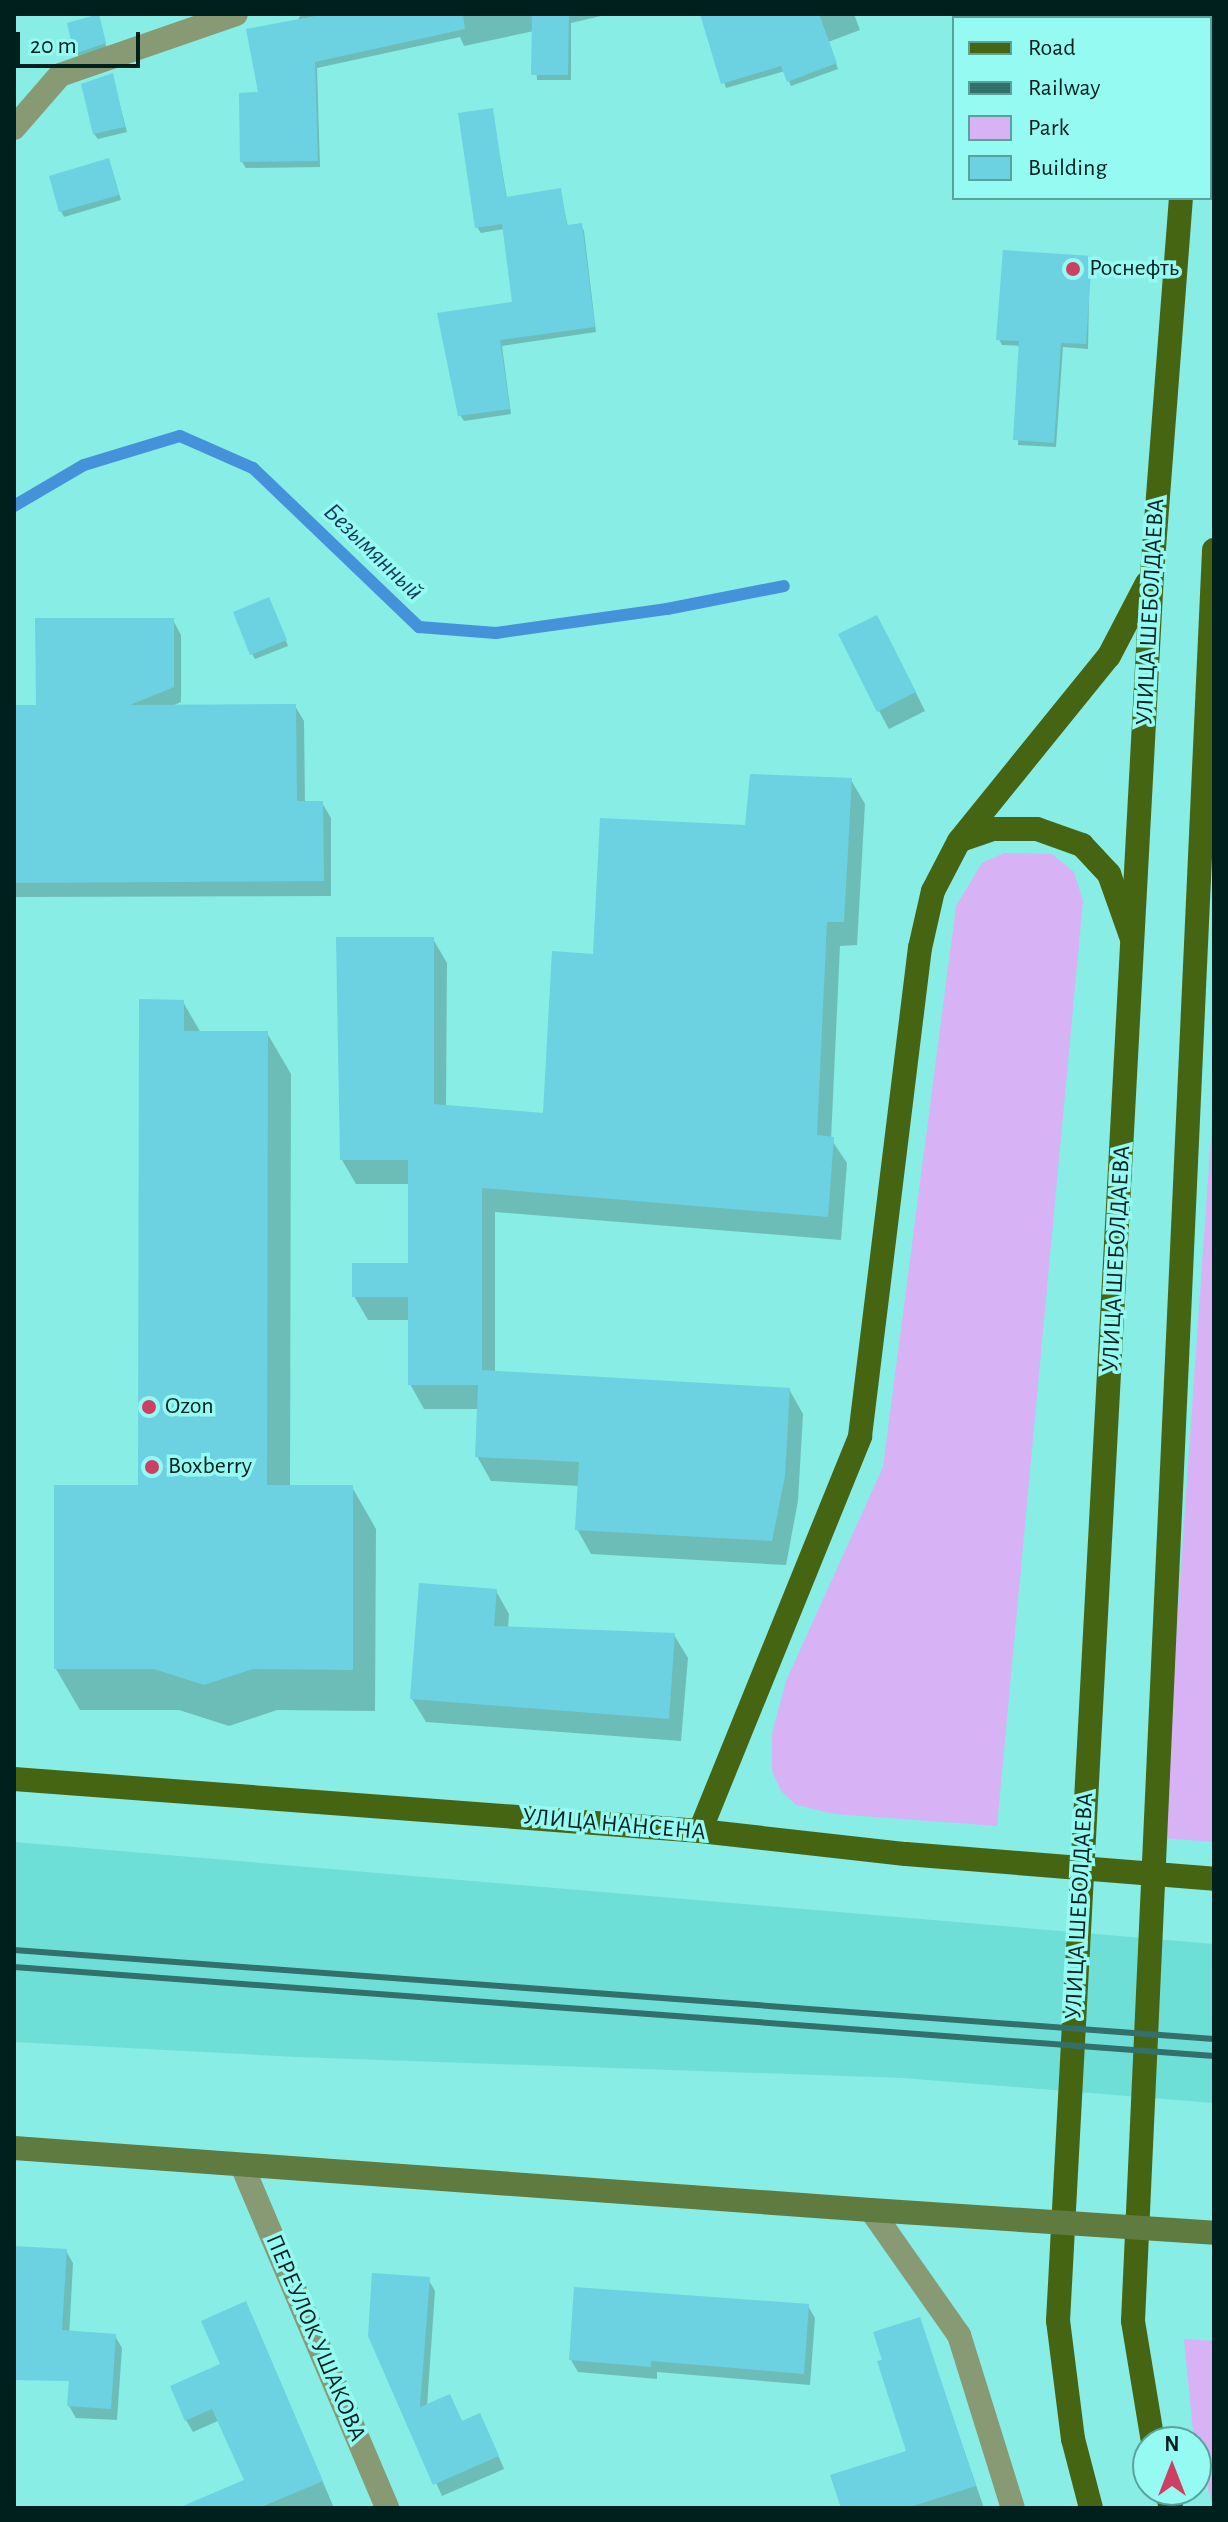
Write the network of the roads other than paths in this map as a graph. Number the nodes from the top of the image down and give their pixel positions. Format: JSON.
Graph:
{"nodes":[{"id":1,"x":236,"y":14,"type":"edge"},
{"id":2,"x":14,"y":128,"type":"edge"},
{"id":3,"x":1181,"y":200,"type":"edge"},
{"id":4,"x":1214,"y":550,"type":"edge"},
{"id":5,"x":1152,"y":574,"type":"junction"},
{"id":6,"x":1212,"y":586,"type":"edge"},
{"id":7,"x":959,"y":841,"type":"junction"},
{"id":8,"x":1214,"y":907,"type":"edge"},
{"id":9,"x":1135,"y":947,"type":"junction"},
{"id":10,"x":1196,"y":949,"type":"junction"},
{"id":11,"x":14,"y":1779,"type":"edge"},
{"id":12,"x":700,"y":1831,"type":"junction"},
{"id":13,"x":1214,"y":1879,"type":"edge"},
{"id":14,"x":14,"y":2148,"type":"edge"},
{"id":15,"x":243,"y":2168,"type":"junction"},
{"id":16,"x":871,"y":2210,"type":"junction"},
{"id":17,"x":1214,"y":2233,"type":"edge"},
{"id":18,"x":1150,"y":2426,"type":"edge"},
{"id":19,"x":387,"y":2508,"type":"edge"},
{"id":20,"x":1013,"y":2508,"type":"edge"},
{"id":21,"x":1091,"y":2508,"type":"edge"}],
"edges":[{"from":1,"to":2,"type":"street"},
{"from":3,"to":5,"type":"main road","name":"УЛИЦА ШЕБОЛДАЕВА"},
{"from":4,"to":6,"type":"main road"},
{"from":5,"to":7,"type":"main road"},
{"from":5,"to":9,"type":"main road","name":"УЛИЦА ШЕБОЛДАЕВА"},
{"from":6,"to":10,"type":"main road"},
{"from":7,"to":9,"type":"main road"},
{"from":7,"to":12,"type":"main road"},
{"from":8,"to":10,"type":"main road"},
{"from":9,"to":21,"type":"main road","name":"УЛИЦА ШЕБОЛДАЕВА"},
{"from":10,"to":18,"type":"main road"},
{"from":11,"to":12,"type":"main road","name":"УЛИЦА НАНСЕНА"},
{"from":12,"to":13,"type":"main road","name":"УЛИЦА НАНСЕНА","bridge":true},
{"from":14,"to":15,"type":"main road"},
{"from":15,"to":16,"type":"main road"},
{"from":15,"to":19,"type":"street","name":"ПЕРЕУЛОК УШАКОВА"},
{"from":16,"to":17,"type":"main road","bridge":true},
{"from":16,"to":20,"type":"street"}]}
